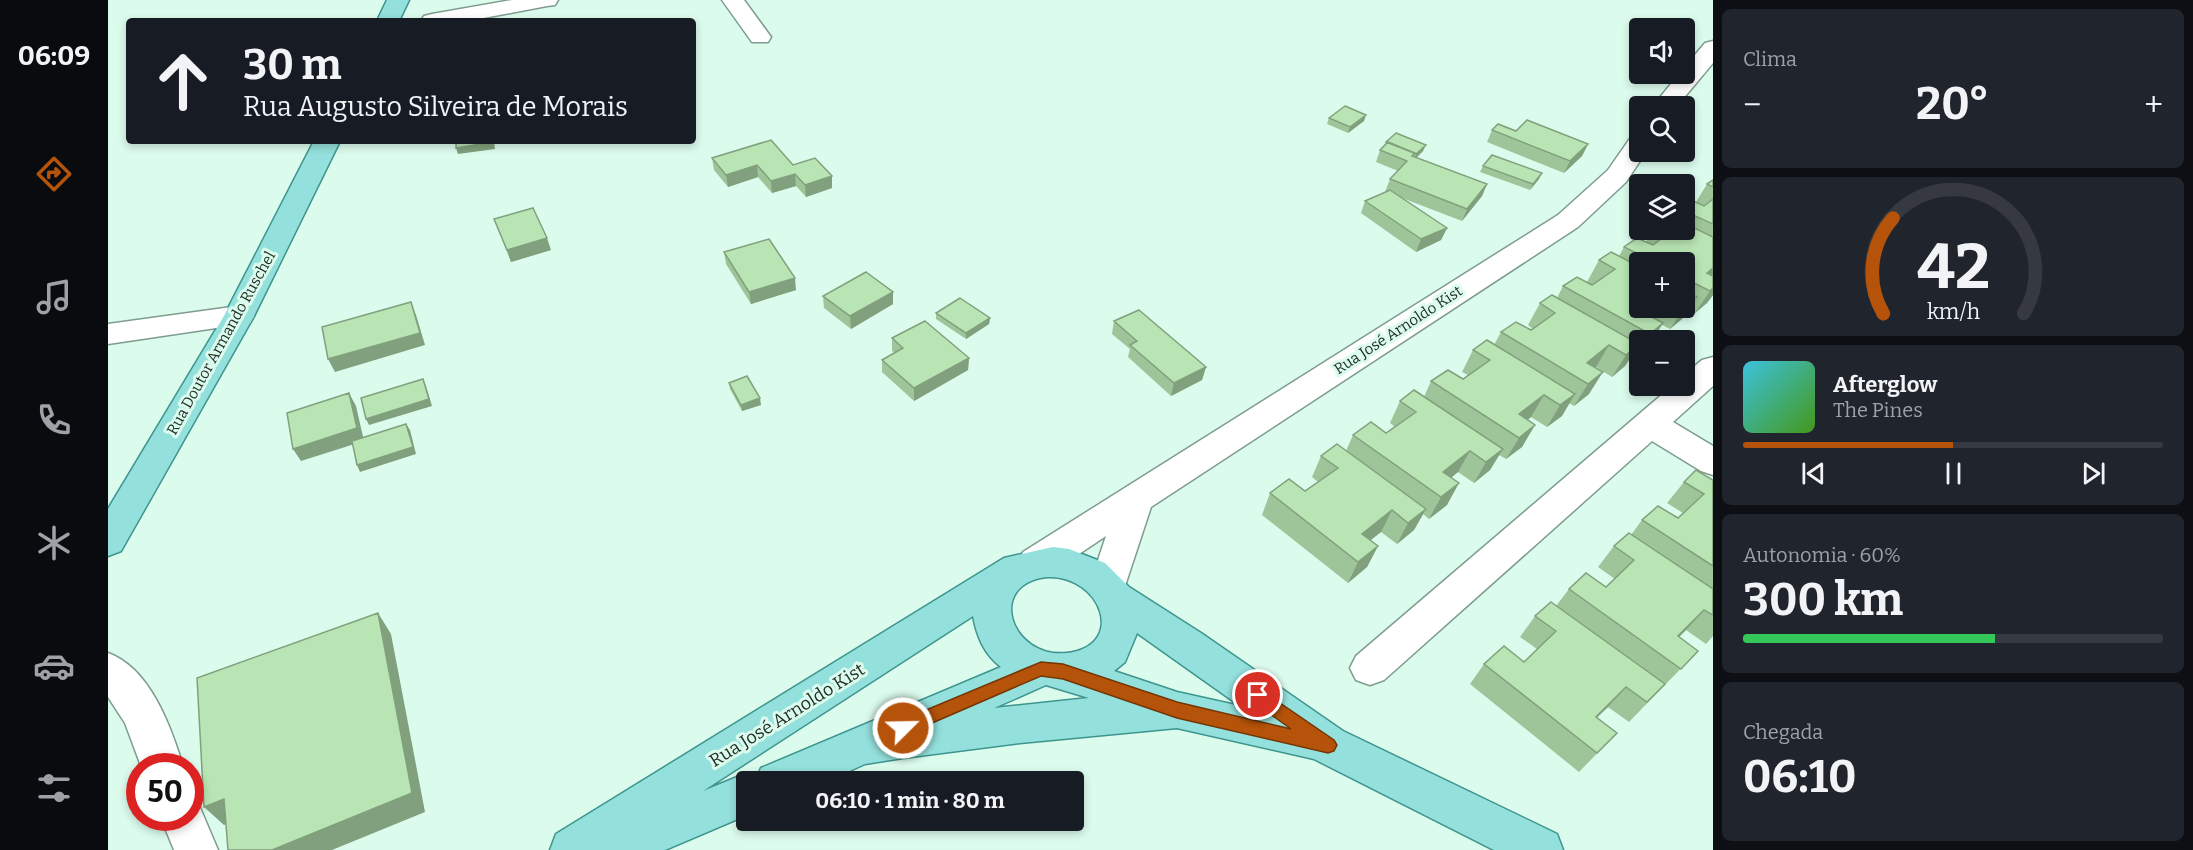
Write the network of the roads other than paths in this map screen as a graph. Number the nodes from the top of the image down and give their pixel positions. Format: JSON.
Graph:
{"nodes":[{"id":1,"x":398,"y":0,"type":"edge"},
{"id":2,"x":547,"y":0,"type":"edge"},
{"id":3,"x":733,"y":0,"type":"edge"},
{"id":4,"x":389,"y":18,"type":"edge"},
{"id":5,"x":448,"y":18,"type":"edge"},
{"id":6,"x":759,"y":37,"type":"dead end"},
{"id":7,"x":1713,"y":48,"type":"edge"},
{"id":8,"x":1673,"y":96,"type":"edge"},
{"id":9,"x":325,"y":144,"type":"edge"},
{"id":10,"x":1629,"y":158,"type":"edge"},
{"id":11,"x":239,"y":316,"type":"junction"},
{"id":12,"x":108,"y":334,"type":"edge"},
{"id":13,"x":1713,"y":368,"type":"edge"},
{"id":14,"x":1650,"y":424,"type":"junction"},
{"id":15,"x":1713,"y":462,"type":"edge"},
{"id":16,"x":1137,"y":496,"type":"junction"},
{"id":17,"x":108,"y":541,"type":"edge"},
{"id":18,"x":1020,"y":572,"type":"junction"},
{"id":19,"x":1112,"y":593,"type":"junction"},
{"id":20,"x":1370,"y":668,"type":"dead end"},
{"id":21,"x":108,"y":670,"type":"edge"},
{"id":22,"x":1052,"y":670,"type":"junction"},
{"id":23,"x":1177,"y":710,"type":"junction"},
{"id":24,"x":864,"y":745,"type":"junction"},
{"id":25,"x":1328,"y":745,"type":"junction"},
{"id":26,"x":157,"y":753,"type":"edge"},
{"id":27,"x":802,"y":771,"type":"edge"},
{"id":28,"x":736,"y":799,"type":"edge"},
{"id":29,"x":188,"y":831,"type":"edge"},
{"id":30,"x":196,"y":850,"type":"edge"},
{"id":31,"x":572,"y":850,"type":"edge"},
{"id":32,"x":613,"y":850,"type":"edge"},
{"id":33,"x":1541,"y":850,"type":"edge"}],
"edges":[{"from":1,"to":4,"type":"main road"},
{"from":2,"to":5,"type":"street"},
{"from":3,"to":6,"type":"street"},
{"from":7,"to":8,"type":"street"},
{"from":9,"to":11,"type":"main road","name":"Rua Doutor Armando Ruschel"},
{"from":10,"to":16,"type":"street","name":"Rua José Arnoldo Kist"},
{"from":11,"to":12,"type":"street"},
{"from":11,"to":17,"type":"main road","name":"Rua Doutor Armando Ruschel"},
{"from":13,"to":14,"type":"street"},
{"from":14,"to":15,"type":"street"},
{"from":14,"to":20,"type":"street"},
{"from":16,"to":18,"type":"street","name":"Rua José Arnoldo Kist"},
{"from":16,"to":19,"type":"street"},
{"from":18,"to":19,"type":"main road"},
{"from":18,"to":22,"type":"main road"},
{"from":18,"to":31,"type":"main road","name":"Rua José Arnoldo Kist"},
{"from":19,"to":22,"type":"main road"},
{"from":19,"to":25,"type":"main road"},
{"from":21,"to":26,"type":"street"},
{"from":22,"to":23,"type":"main road"},
{"from":22,"to":24,"type":"main road"},
{"from":23,"to":24,"type":"main road"},
{"from":23,"to":25,"type":"main road"},
{"from":24,"to":27,"type":"main road"},
{"from":25,"to":33,"type":"main road"},
{"from":28,"to":32,"type":"main road"},
{"from":29,"to":30,"type":"street"}]}
